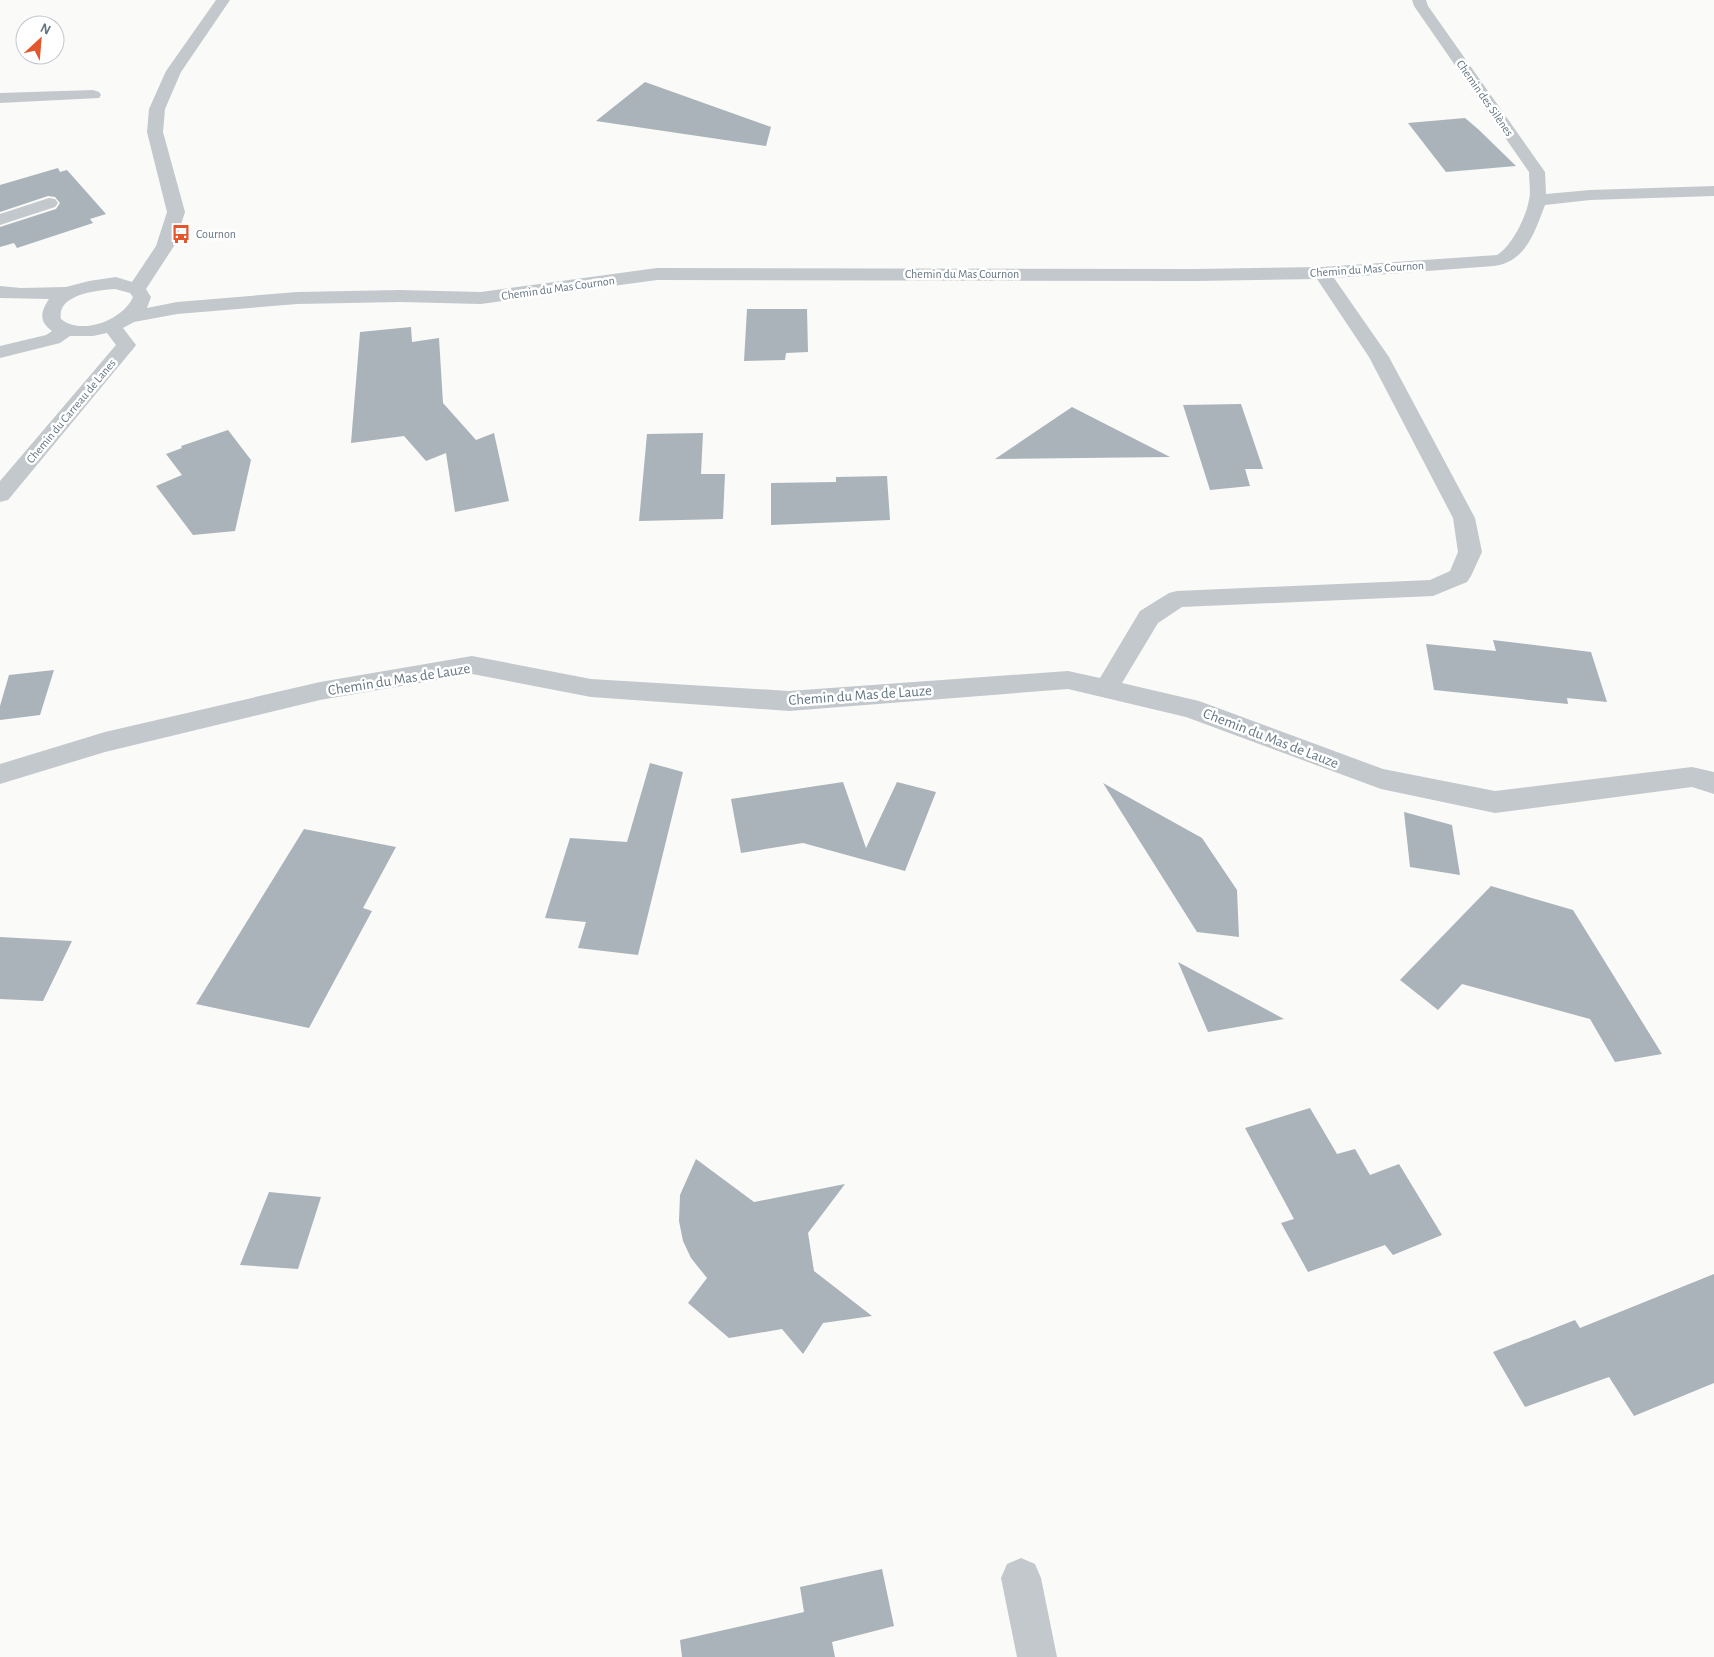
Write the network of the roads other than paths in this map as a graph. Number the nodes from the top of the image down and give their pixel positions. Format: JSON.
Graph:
{"nodes":[{"id":1,"x":223,"y":0,"type":"edge"},
{"id":2,"x":1419,"y":0,"type":"edge"},
{"id":3,"x":214,"y":7,"type":"edge"},
{"id":4,"x":93,"y":95,"type":"dead end"},
{"id":5,"x":0,"y":98,"type":"edge"},
{"id":6,"x":1714,"y":191,"type":"edge"},
{"id":7,"x":1538,"y":200,"type":"junction"},
{"id":8,"x":49,"y":203,"type":"dead end"},
{"id":9,"x":0,"y":220,"type":"edge"},
{"id":10,"x":165,"y":246,"type":"junction"},
{"id":11,"x":1322,"y":273,"type":"junction"},
{"id":12,"x":102,"y":284,"type":"junction"},
{"id":13,"x":0,"y":292,"type":"edge"},
{"id":14,"x":70,"y":293,"type":"junction"},
{"id":15,"x":140,"y":293,"type":"junction"},
{"id":16,"x":21,"y":294,"type":"junction"},
{"id":17,"x":176,"y":308,"type":"junction"},
{"id":18,"x":129,"y":317,"type":"junction"},
{"id":19,"x":56,"y":321,"type":"junction"},
{"id":20,"x":111,"y":326,"type":"junction"},
{"id":21,"x":2,"y":352,"type":"edge"},
{"id":22,"x":0,"y":495,"type":"edge"},
{"id":23,"x":1106,"y":689,"type":"junction"},
{"id":24,"x":0,"y":774,"type":"edge"},
{"id":25,"x":1714,"y":783,"type":"edge"},
{"id":26,"x":1021,"y":1578,"type":"dead end"},
{"id":27,"x":1037,"y":1657,"type":"edge"}],
"edges":[{"from":1,"to":3,"type":"street"},
{"from":2,"to":7,"type":"street","name":"Chemin des Silènes"},
{"from":3,"to":10,"type":"street"},
{"from":4,"to":5,"type":"street"},
{"from":6,"to":7,"type":"street"},
{"from":7,"to":11,"type":"street","name":"Chemin du Mas Cournon"},
{"from":8,"to":9,"type":"street"},
{"from":10,"to":12,"type":"street"},
{"from":10,"to":15,"type":"street"},
{"from":11,"to":17,"type":"street","name":"Chemin du Mas Cournon"},
{"from":11,"to":23,"type":"street"},
{"from":12,"to":14,"type":"street"},
{"from":12,"to":15,"type":"street","name":"Chemin du Mas Cournon"},
{"from":13,"to":16,"type":"street"},
{"from":14,"to":16,"type":"street"},
{"from":14,"to":19,"type":"street"},
{"from":15,"to":17,"type":"street","name":"Chemin du Mas Cournon"},
{"from":15,"to":18,"type":"street"},
{"from":16,"to":19,"type":"street"},
{"from":17,"to":18,"type":"street","name":"Chemin du Mas Cournon"},
{"from":18,"to":20,"type":"street"},
{"from":19,"to":20,"type":"street"},
{"from":19,"to":21,"type":"street"},
{"from":20,"to":22,"type":"street","name":"Chemin du Carreau de Lanes"},
{"from":23,"to":24,"type":"street","name":"Chemin du Mas de Lauze"},
{"from":23,"to":25,"type":"street","name":"Chemin du Mas de Lauze"},
{"from":26,"to":27,"type":"street"}]}
